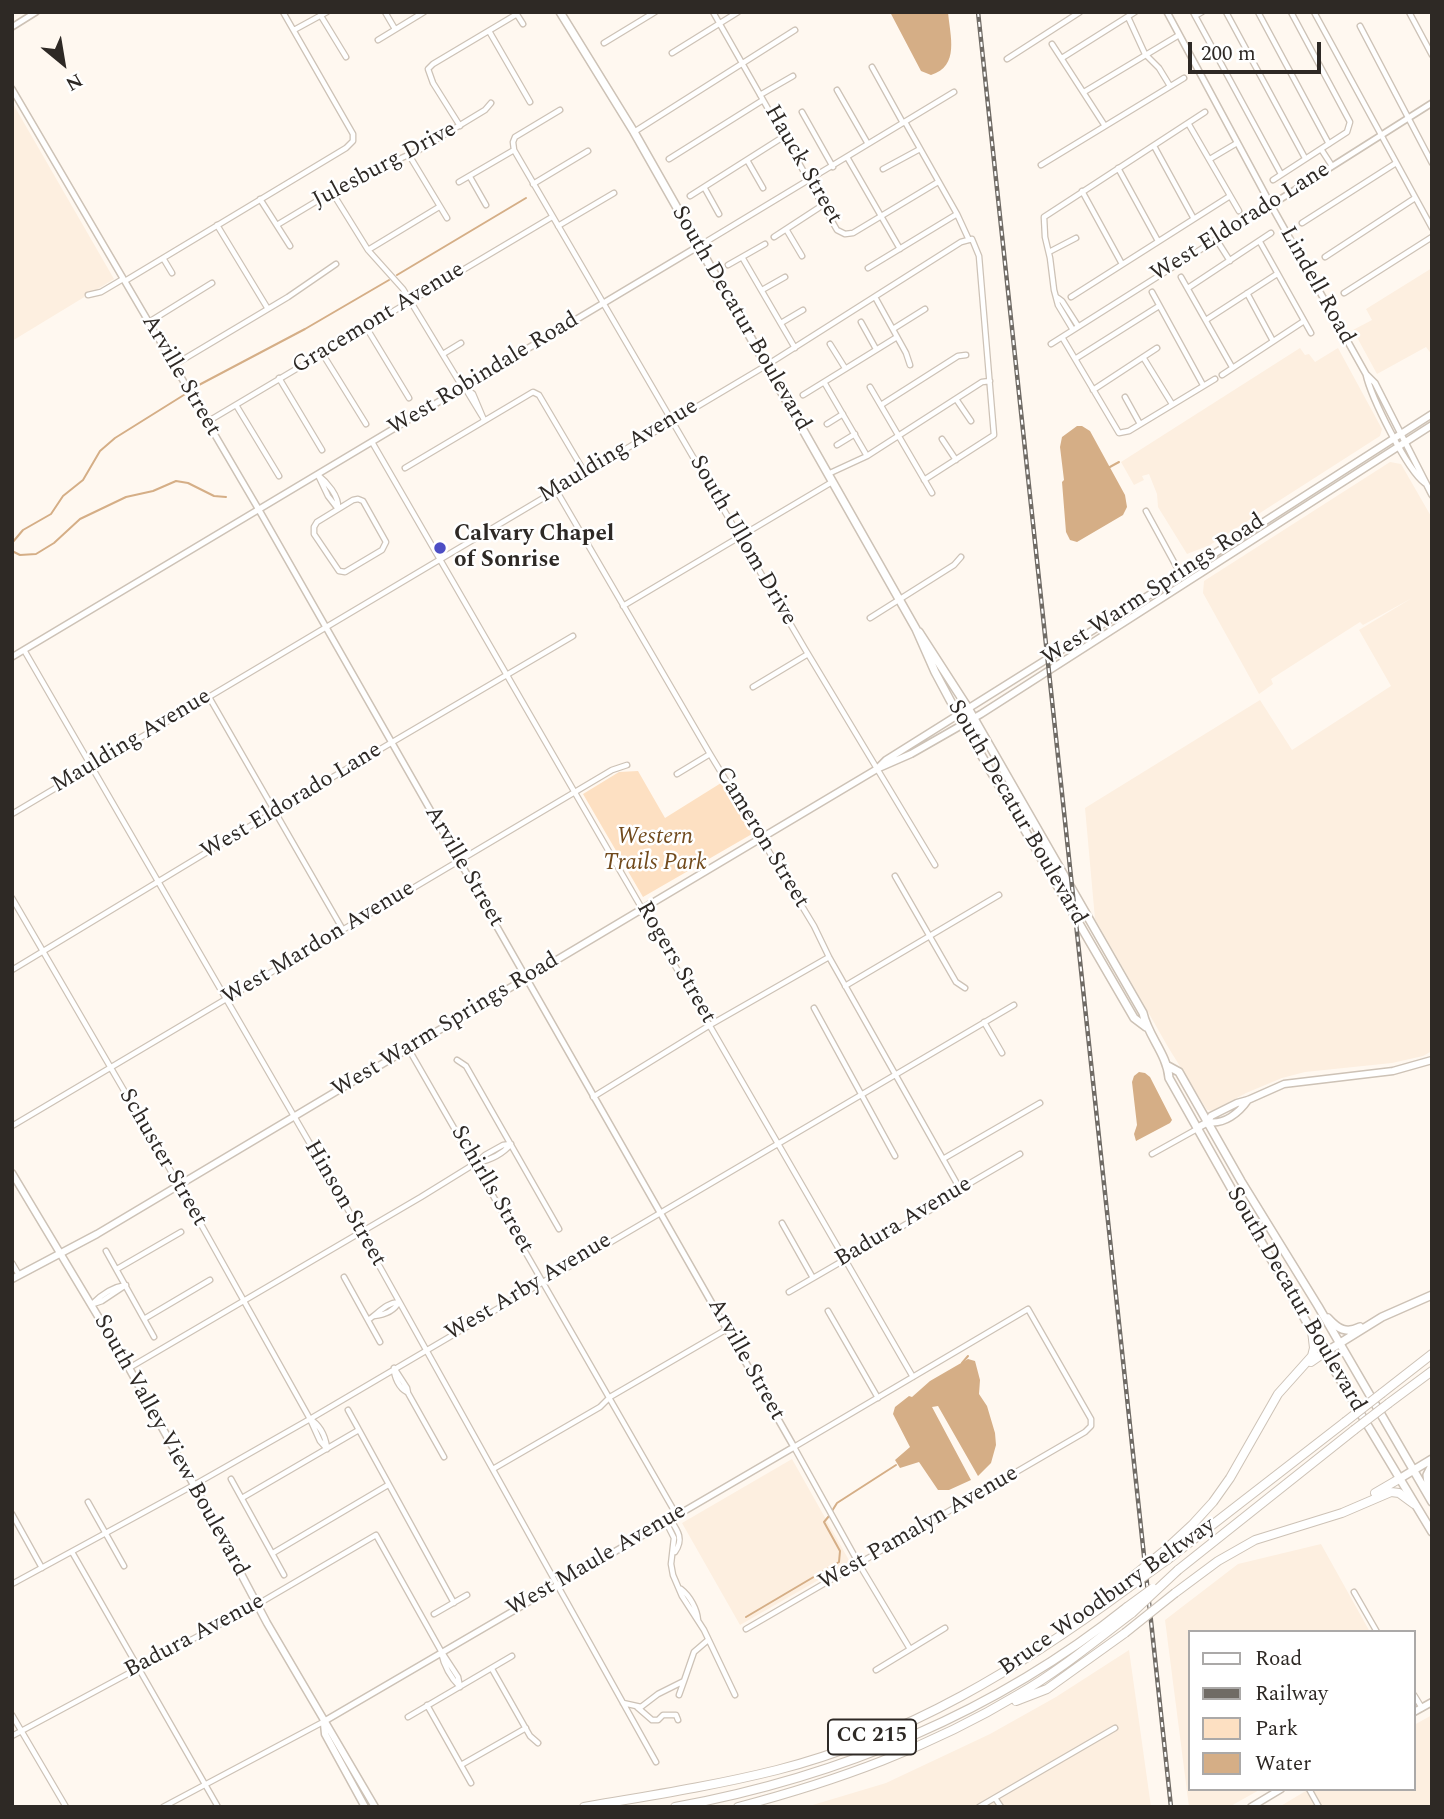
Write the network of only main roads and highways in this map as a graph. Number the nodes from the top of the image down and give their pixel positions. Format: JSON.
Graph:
{"nodes":[{"id":1,"x":564,"y":14,"type":"edge"},
{"id":2,"x":1432,"y":414,"type":"edge"},
{"id":3,"x":1432,"y":425,"type":"edge"},
{"id":4,"x":916,"y":629,"type":"junction"},
{"id":5,"x":968,"y":708,"type":"junction"},
{"id":6,"x":958,"y":715,"type":"junction"},
{"id":7,"x":974,"y":718,"type":"junction"},
{"id":8,"x":964,"y":724,"type":"junction"},
{"id":9,"x":877,"y":769,"type":"junction"},
{"id":10,"x":1146,"y":1027,"type":"junction"},
{"id":11,"x":1432,"y":1060,"type":"edge"},
{"id":12,"x":1168,"y":1066,"type":"junction"},
{"id":13,"x":1208,"y":1122,"type":"junction"},
{"id":14,"x":1197,"y":1128,"type":"junction"},
{"id":15,"x":12,"y":1173,"type":"edge"},
{"id":16,"x":61,"y":1254,"type":"junction"},
{"id":17,"x":16,"y":1277,"type":"edge"},
{"id":18,"x":1432,"y":1296,"type":"edge"},
{"id":19,"x":1318,"y":1306,"type":"junction"},
{"id":20,"x":1382,"y":1317,"type":"junction"},
{"id":21,"x":1312,"y":1331,"type":"junction"},
{"id":22,"x":1340,"y":1343,"type":"junction"},
{"id":23,"x":1324,"y":1353,"type":"junction"},
{"id":24,"x":1432,"y":1354,"type":"edge"},
{"id":25,"x":1300,"y":1370,"type":"junction"},
{"id":26,"x":1432,"y":1371,"type":"edge"},
{"id":27,"x":1432,"y":1459,"type":"edge"},
{"id":28,"x":1432,"y":1465,"type":"edge"},
{"id":29,"x":1415,"y":1469,"type":"junction"},
{"id":30,"x":1399,"y":1479,"type":"junction"},
{"id":31,"x":1432,"y":1502,"type":"edge"},
{"id":32,"x":1414,"y":1504,"type":"junction"},
{"id":33,"x":1355,"y":1507,"type":"junction"},
{"id":34,"x":1432,"y":1532,"type":"edge"},
{"id":35,"x":1128,"y":1585,"type":"junction"},
{"id":36,"x":1129,"y":1610,"type":"junction"},
{"id":37,"x":1432,"y":1702,"type":"edge"},
{"id":38,"x":991,"y":1710,"type":"junction"},
{"id":39,"x":1416,"y":1711,"type":"edge"},
{"id":40,"x":323,"y":1722,"type":"junction"},
{"id":41,"x":1278,"y":1791,"type":"edge"},
{"id":42,"x":365,"y":1807,"type":"edge"},
{"id":43,"x":375,"y":1807,"type":"edge"},
{"id":44,"x":584,"y":1807,"type":"edge"},
{"id":45,"x":675,"y":1807,"type":"edge"},
{"id":46,"x":738,"y":1807,"type":"edge"},
{"id":47,"x":1251,"y":1807,"type":"edge"}],
"edges":[{"from":1,"to":4,"type":"main road","name":"South Decatur Boulevard"},
{"from":2,"to":5,"type":"main road","name":"West Warm Springs Road"},
{"from":3,"to":7,"type":"main road","name":"West Warm Springs Road"},
{"from":4,"to":5,"type":"main road","name":"South Decatur Boulevard"},
{"from":4,"to":6,"type":"main road","name":"South Decatur Boulevard"},
{"from":5,"to":6,"type":"main road","name":"West Warm Springs Road"},
{"from":5,"to":7,"type":"main road","name":"South Decatur Boulevard"},
{"from":6,"to":8,"type":"main road","name":"South Decatur Boulevard"},
{"from":6,"to":9,"type":"main road","name":"West Warm Springs Road"},
{"from":7,"to":8,"type":"main road","name":"West Warm Springs Road"},
{"from":7,"to":10,"type":"main road","name":"South Decatur Boulevard"},
{"from":8,"to":9,"type":"main road","name":"West Warm Springs Road"},
{"from":8,"to":10,"type":"main road","name":"South Decatur Boulevard"},
{"from":9,"to":16,"type":"main road","name":"West Warm Springs Road"},
{"from":10,"to":12,"type":"main road","name":"South Decatur Boulevard"},
{"from":11,"to":13,"type":"main road"},
{"from":12,"to":13,"type":"main road","name":"South Decatur Boulevard"},
{"from":12,"to":14,"type":"main road","name":"South Decatur Boulevard"},
{"from":13,"to":14,"type":"main road"},
{"from":13,"to":19,"type":"main road","name":"South Decatur Boulevard"},
{"from":14,"to":21,"type":"main road","name":"South Decatur Boulevard"},
{"from":15,"to":16,"type":"main road","name":"South Valley View Boulevard"},
{"from":16,"to":17,"type":"main road","name":"West Warm Springs Road"},
{"from":16,"to":40,"type":"main road","name":"South Valley View Boulevard"},
{"from":18,"to":20,"type":"main road"},
{"from":19,"to":20,"type":"main road"},
{"from":19,"to":22,"type":"main road","name":"South Decatur Boulevard"},
{"from":20,"to":22,"type":"main road"},
{"from":21,"to":23,"type":"main road","name":"South Decatur Boulevard"},
{"from":21,"to":25,"type":"highway"},
{"from":22,"to":23,"type":"main road"},
{"from":22,"to":29,"type":"main road","name":"South Decatur Boulevard"},
{"from":23,"to":25,"type":"highway"},
{"from":23,"to":30,"type":"main road","name":"South Decatur Boulevard"},
{"from":24,"to":35,"type":"highway","name":"Bruce Woodbury Beltway","number":"CC 215","bridge":true},
{"from":25,"to":35,"type":"highway","bridge":true},
{"from":26,"to":36,"type":"highway","name":"Bruce Woodbury Beltway","number":"CC 215","bridge":true},
{"from":27,"to":29,"type":"main road"},
{"from":28,"to":31,"type":"main road"},
{"from":29,"to":30,"type":"main road"},
{"from":29,"to":31,"type":"main road","name":"South Decatur Boulevard"},
{"from":30,"to":32,"type":"main road","name":"South Decatur Boulevard"},
{"from":30,"to":33,"type":"highway"},
{"from":32,"to":33,"type":"highway"},
{"from":32,"to":34,"type":"main road","name":"South Decatur Boulevard"},
{"from":33,"to":38,"type":"highway","bridge":true},
{"from":35,"to":44,"type":"highway","name":"Bruce Woodbury Beltway","number":"CC 215"},
{"from":36,"to":38,"type":"highway","number":"CC 215"},
{"from":36,"to":45,"type":"highway","name":"Bruce Woodbury Beltway","number":"CC 215"},
{"from":37,"to":39,"type":"main road"},
{"from":38,"to":46,"type":"highway","number":"CC 215"},
{"from":40,"to":42,"type":"main road","name":"South Valley View Boulevard"},
{"from":40,"to":43,"type":"main road","name":"South Valley View Boulevard"},
{"from":41,"to":47,"type":"main road"}]}
